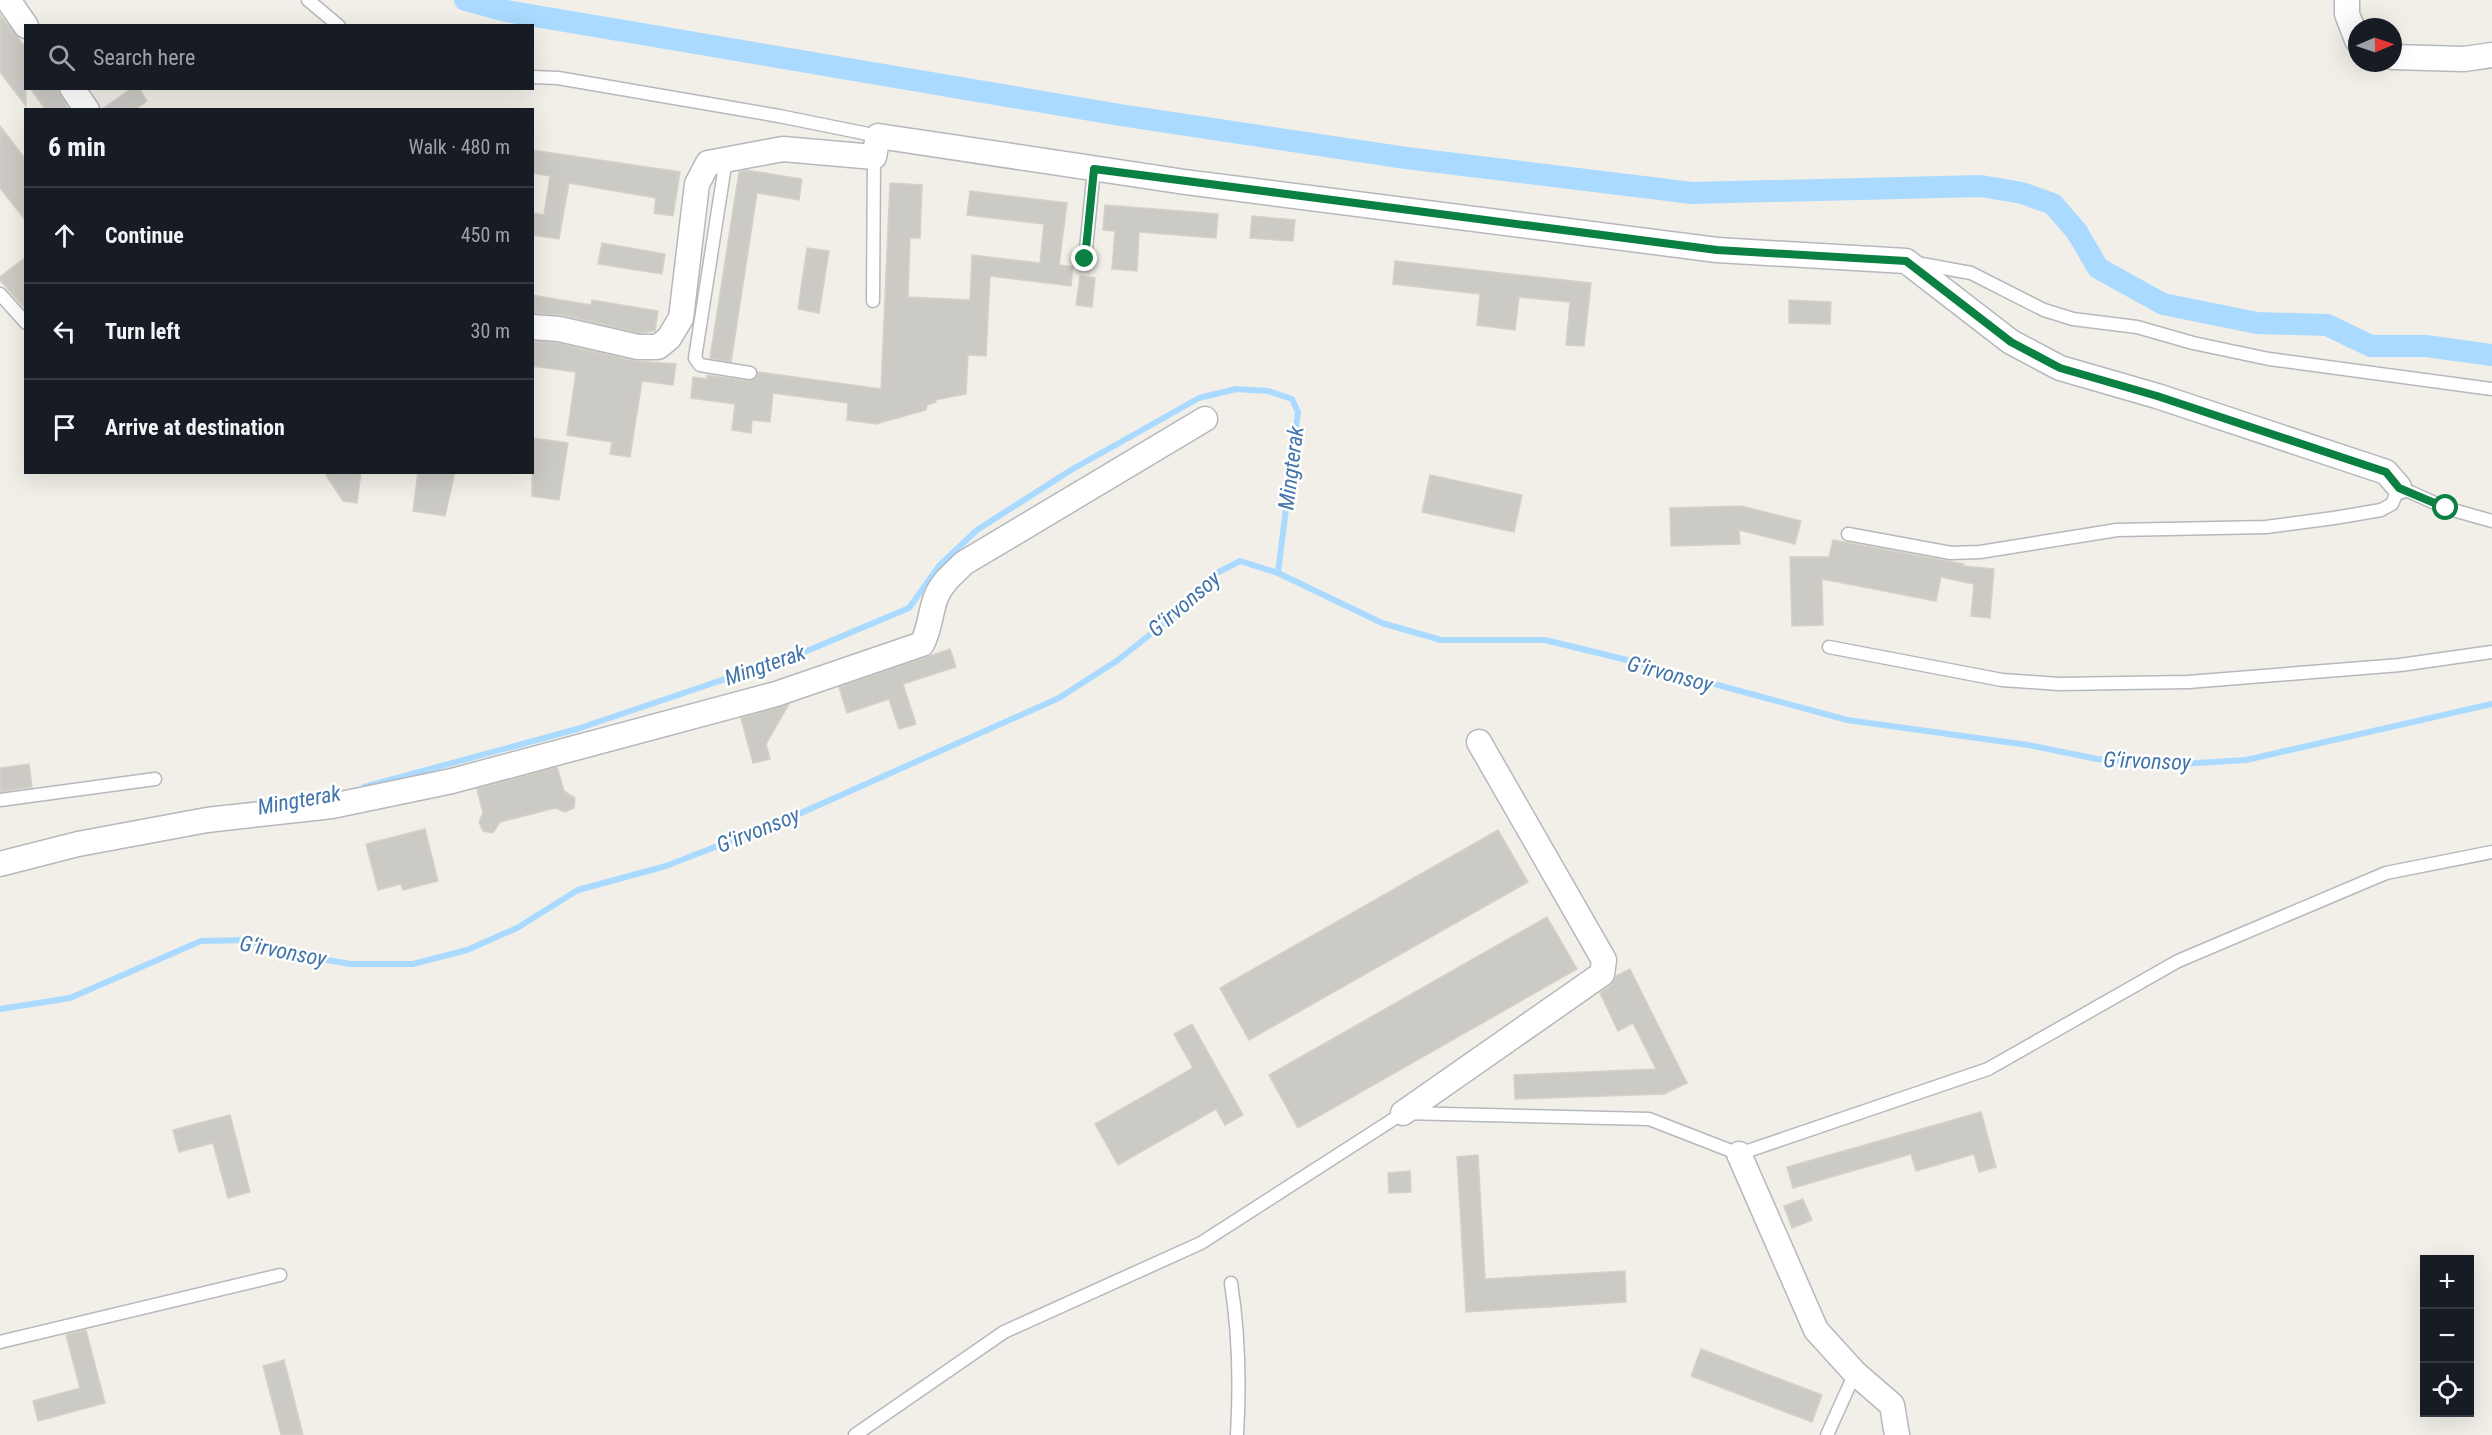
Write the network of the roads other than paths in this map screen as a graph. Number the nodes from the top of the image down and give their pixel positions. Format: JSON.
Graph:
{"nodes":[{"id":1,"x":8,"y":0,"type":"edge"},
{"id":2,"x":308,"y":0,"type":"edge"},
{"id":3,"x":2347,"y":0,"type":"edge"},
{"id":4,"x":2349,"y":18,"type":"edge"},
{"id":5,"x":25,"y":24,"type":"edge"},
{"id":6,"x":337,"y":24,"type":"edge"},
{"id":7,"x":2492,"y":55,"type":"edge"},
{"id":8,"x":2402,"y":57,"type":"edge"},
{"id":9,"x":534,"y":76,"type":"edge"},
{"id":10,"x":73,"y":90,"type":"edge"},
{"id":11,"x":86,"y":108,"type":"edge"},
{"id":12,"x":876,"y":147,"type":"junction"},
{"id":13,"x":726,"y":159,"type":"junction"},
{"id":14,"x":1094,"y":169,"type":"junction"},
{"id":15,"x":1085,"y":259,"type":"dead end"},
{"id":16,"x":1906,"y":261,"type":"junction"},
{"id":17,"x":0,"y":294,"type":"edge"},
{"id":18,"x":873,"y":301,"type":"dead end"},
{"id":19,"x":24,"y":321,"type":"edge"},
{"id":20,"x":534,"y":327,"type":"edge"},
{"id":21,"x":750,"y":373,"type":"dead end"},
{"id":22,"x":2492,"y":389,"type":"edge"},
{"id":23,"x":1205,"y":419,"type":"dead end"},
{"id":24,"x":2399,"y":488,"type":"junction"},
{"id":25,"x":2492,"y":521,"type":"edge"},
{"id":26,"x":1848,"y":534,"type":"dead end"},
{"id":27,"x":1829,"y":647,"type":"dead end"},
{"id":28,"x":2492,"y":652,"type":"edge"},
{"id":29,"x":1479,"y":742,"type":"dead end"},
{"id":30,"x":155,"y":779,"type":"dead end"},
{"id":31,"x":0,"y":800,"type":"edge"},
{"id":32,"x":2492,"y":852,"type":"edge"},
{"id":33,"x":0,"y":864,"type":"edge"},
{"id":34,"x":1403,"y":1113,"type":"junction"},
{"id":35,"x":1739,"y":1154,"type":"junction"},
{"id":36,"x":280,"y":1275,"type":"dead end"},
{"id":37,"x":1231,"y":1283,"type":"dead end"},
{"id":38,"x":0,"y":1342,"type":"edge"},
{"id":39,"x":1855,"y":1373,"type":"junction"},
{"id":40,"x":855,"y":1435,"type":"edge"},
{"id":41,"x":1237,"y":1435,"type":"edge"},
{"id":42,"x":1827,"y":1435,"type":"edge"},
{"id":43,"x":1897,"y":1435,"type":"edge"}],
"edges":[{"from":1,"to":5,"type":"street"},
{"from":2,"to":6,"type":"lane"},
{"from":3,"to":4,"type":"street"},
{"from":7,"to":8,"type":"street"},
{"from":9,"to":12,"type":"lane"},
{"from":10,"to":11,"type":"street"},
{"from":12,"to":13,"type":"street"},
{"from":12,"to":14,"type":"street"},
{"from":12,"to":18,"type":"lane"},
{"from":13,"to":20,"type":"street"},
{"from":13,"to":21,"type":"lane"},
{"from":14,"to":15,"type":"lane"},
{"from":14,"to":16,"type":"street"},
{"from":16,"to":22,"type":"lane"},
{"from":16,"to":24,"type":"street"},
{"from":17,"to":19,"type":"lane"},
{"from":23,"to":33,"type":"street"},
{"from":24,"to":25,"type":"lane"},
{"from":24,"to":26,"type":"lane"},
{"from":27,"to":28,"type":"lane"},
{"from":29,"to":34,"type":"street"},
{"from":30,"to":31,"type":"lane"},
{"from":32,"to":35,"type":"lane"},
{"from":34,"to":35,"type":"lane"},
{"from":34,"to":40,"type":"lane"},
{"from":35,"to":39,"type":"street"},
{"from":36,"to":38,"type":"lane"},
{"from":37,"to":41,"type":"lane"},
{"from":39,"to":42,"type":"lane"},
{"from":39,"to":43,"type":"street"}]}
